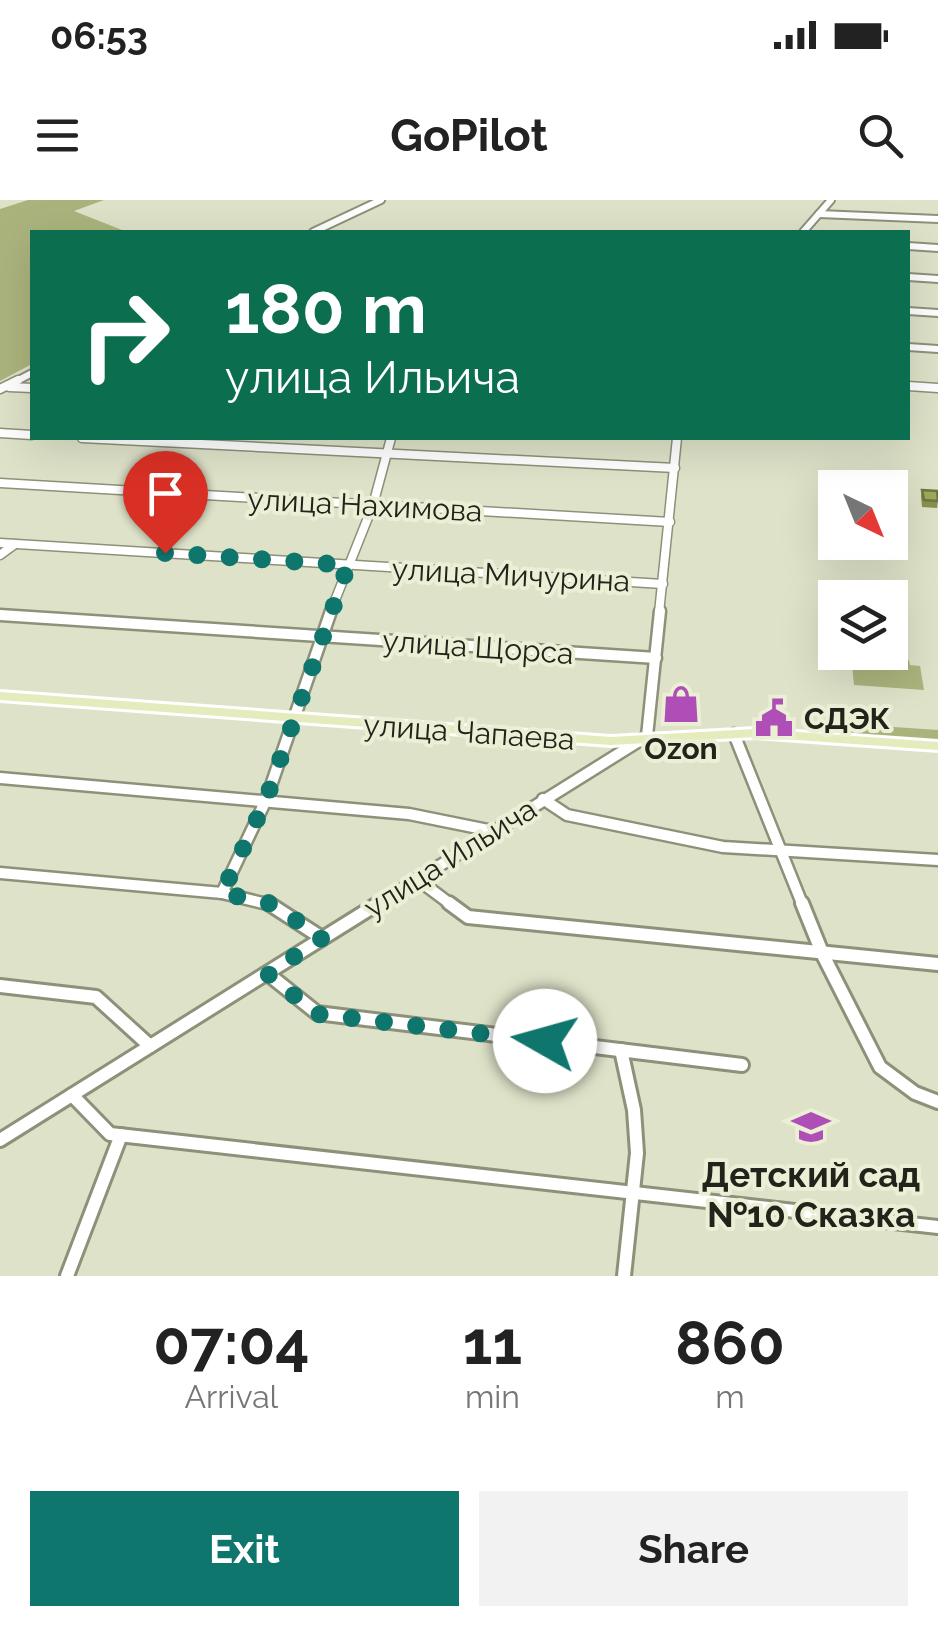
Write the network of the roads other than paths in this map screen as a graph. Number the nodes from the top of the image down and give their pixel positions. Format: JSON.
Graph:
{"nodes":[{"id":1,"x":381,"y":200,"type":"edge"},
{"id":2,"x":830,"y":200,"type":"edge"},
{"id":3,"x":819,"y":214,"type":"junction"},
{"id":4,"x":938,"y":219,"type":"edge"},
{"id":5,"x":317,"y":230,"type":"edge"},
{"id":6,"x":806,"y":230,"type":"edge"},
{"id":7,"x":910,"y":246,"type":"edge"},
{"id":8,"x":938,"y":248,"type":"edge"},
{"id":9,"x":910,"y":278,"type":"edge"},
{"id":10,"x":938,"y":279,"type":"edge"},
{"id":11,"x":910,"y":311,"type":"edge"},
{"id":12,"x":938,"y":312,"type":"edge"},
{"id":13,"x":910,"y":348,"type":"edge"},
{"id":14,"x":938,"y":349,"type":"edge"},
{"id":15,"x":30,"y":374,"type":"edge"},
{"id":16,"x":910,"y":386,"type":"edge"},
{"id":17,"x":2,"y":388,"type":"edge"},
{"id":18,"x":30,"y":388,"type":"edge"},
{"id":19,"x":938,"y":388,"type":"edge"},
{"id":20,"x":0,"y":433,"type":"edge"},
{"id":21,"x":30,"y":435,"type":"edge"},
{"id":22,"x":123,"y":440,"type":"edge"},
{"id":23,"x":390,"y":440,"type":"edge"},
{"id":24,"x":676,"y":440,"type":"edge"},
{"id":25,"x":387,"y":453,"type":"junction"},
{"id":26,"x":674,"y":468,"type":"junction"},
{"id":27,"x":0,"y":483,"type":"edge"},
{"id":28,"x":373,"y":506,"type":"junction"},
{"id":29,"x":670,"y":522,"type":"junction"},
{"id":30,"x":0,"y":543,"type":"edge"},
{"id":31,"x":15,"y":544,"type":"junction"},
{"id":32,"x":0,"y":555,"type":"edge"},
{"id":33,"x":348,"y":565,"type":"junction"},
{"id":34,"x":663,"y":584,"type":"junction"},
{"id":35,"x":3,"y":616,"type":"edge"},
{"id":36,"x":0,"y":626,"type":"edge"},
{"id":37,"x":321,"y":636,"type":"junction"},
{"id":38,"x":656,"y":658,"type":"junction"},
{"id":39,"x":0,"y":696,"type":"edge"},
{"id":40,"x":293,"y":720,"type":"junction"},
{"id":41,"x":734,"y":734,"type":"junction"},
{"id":42,"x":647,"y":736,"type":"junction"},
{"id":43,"x":938,"y":746,"type":"edge"},
{"id":44,"x":0,"y":778,"type":"edge"},
{"id":45,"x":543,"y":799,"type":"junction"},
{"id":46,"x":266,"y":800,"type":"junction"},
{"id":47,"x":493,"y":831,"type":"junction"},
{"id":48,"x":780,"y":852,"type":"junction"},
{"id":49,"x":938,"y":860,"type":"edge"},
{"id":50,"x":0,"y":873,"type":"edge"},
{"id":51,"x":417,"y":879,"type":"junction"},
{"id":52,"x":222,"y":893,"type":"junction"},
{"id":53,"x":322,"y":938,"type":"junction"},
{"id":54,"x":823,"y":955,"type":"junction"},
{"id":55,"x":938,"y":964,"type":"edge"},
{"id":56,"x":268,"y":974,"type":"junction"},
{"id":57,"x":0,"y":986,"type":"edge"},
{"id":58,"x":150,"y":1046,"type":"junction"},
{"id":59,"x":621,"y":1050,"type":"junction"},
{"id":60,"x":742,"y":1065,"type":"dead end"},
{"id":61,"x":72,"y":1095,"type":"junction"},
{"id":62,"x":938,"y":1102,"type":"edge"},
{"id":63,"x":121,"y":1135,"type":"junction"},
{"id":64,"x":0,"y":1140,"type":"edge"},
{"id":65,"x":630,"y":1191,"type":"junction"},
{"id":66,"x":938,"y":1226,"type":"edge"},
{"id":67,"x":67,"y":1276,"type":"edge"},
{"id":68,"x":624,"y":1276,"type":"edge"}],
"edges":[{"from":1,"to":5,"type":"street"},
{"from":2,"to":3,"type":"street"},
{"from":3,"to":4,"type":"street"},
{"from":3,"to":6,"type":"street"},
{"from":7,"to":8,"type":"street"},
{"from":9,"to":10,"type":"street"},
{"from":11,"to":12,"type":"street"},
{"from":13,"to":14,"type":"street"},
{"from":15,"to":17,"type":"street"},
{"from":16,"to":19,"type":"street"},
{"from":17,"to":18,"type":"street"},
{"from":20,"to":21,"type":"street"},
{"from":22,"to":25,"type":"street"},
{"from":23,"to":25,"type":"street"},
{"from":24,"to":26,"type":"street"},
{"from":25,"to":26,"type":"street"},
{"from":25,"to":28,"type":"street"},
{"from":26,"to":29,"type":"street"},
{"from":27,"to":28,"type":"street","name":"улица Нахимова"},
{"from":28,"to":29,"type":"street","name":"улица Нахимова"},
{"from":28,"to":33,"type":"street"},
{"from":29,"to":34,"type":"street"},
{"from":30,"to":31,"type":"street","name":"улица Мичурина"},
{"from":31,"to":32,"type":"street"},
{"from":31,"to":33,"type":"street","name":"улица Мичурина"},
{"from":33,"to":34,"type":"street","name":"улица Мичурина"},
{"from":33,"to":37,"type":"street"},
{"from":34,"to":38,"type":"street"},
{"from":35,"to":36,"type":"street"},
{"from":35,"to":37,"type":"street","name":"улица Щорса"},
{"from":37,"to":38,"type":"street","name":"улица Щорса"},
{"from":37,"to":40,"type":"street"},
{"from":38,"to":42,"type":"street"},
{"from":39,"to":40,"type":"main road","name":"улица Чапаева"},
{"from":40,"to":42,"type":"main road","name":"улица Чапаева"},
{"from":40,"to":46,"type":"street"},
{"from":41,"to":42,"type":"main road","name":"улица Чапаева"},
{"from":41,"to":43,"type":"main road","name":"улица Чапаева"},
{"from":41,"to":48,"type":"street"},
{"from":42,"to":45,"type":"street","name":"улица Ильича"},
{"from":44,"to":46,"type":"street"},
{"from":45,"to":47,"type":"street","name":"улица Ильича"},
{"from":45,"to":48,"type":"street"},
{"from":46,"to":47,"type":"street"},
{"from":46,"to":52,"type":"street"},
{"from":47,"to":51,"type":"street","name":"улица Ильича"},
{"from":48,"to":49,"type":"street"},
{"from":48,"to":54,"type":"street"},
{"from":50,"to":52,"type":"street"},
{"from":51,"to":53,"type":"street","name":"улица Ильича"},
{"from":51,"to":54,"type":"street"},
{"from":52,"to":53,"type":"street"},
{"from":53,"to":56,"type":"street","name":"улица Ильича"},
{"from":54,"to":55,"type":"street"},
{"from":54,"to":62,"type":"street"},
{"from":56,"to":58,"type":"street","name":"улица Ильича"},
{"from":56,"to":59,"type":"street"},
{"from":57,"to":58,"type":"street"},
{"from":58,"to":61,"type":"street","name":"улица Ильича"},
{"from":59,"to":60,"type":"street"},
{"from":59,"to":65,"type":"street"},
{"from":61,"to":63,"type":"street"},
{"from":61,"to":64,"type":"street","name":"улица Ильича"},
{"from":63,"to":65,"type":"street"},
{"from":63,"to":67,"type":"street"},
{"from":65,"to":66,"type":"street"},
{"from":65,"to":68,"type":"street"}]}
